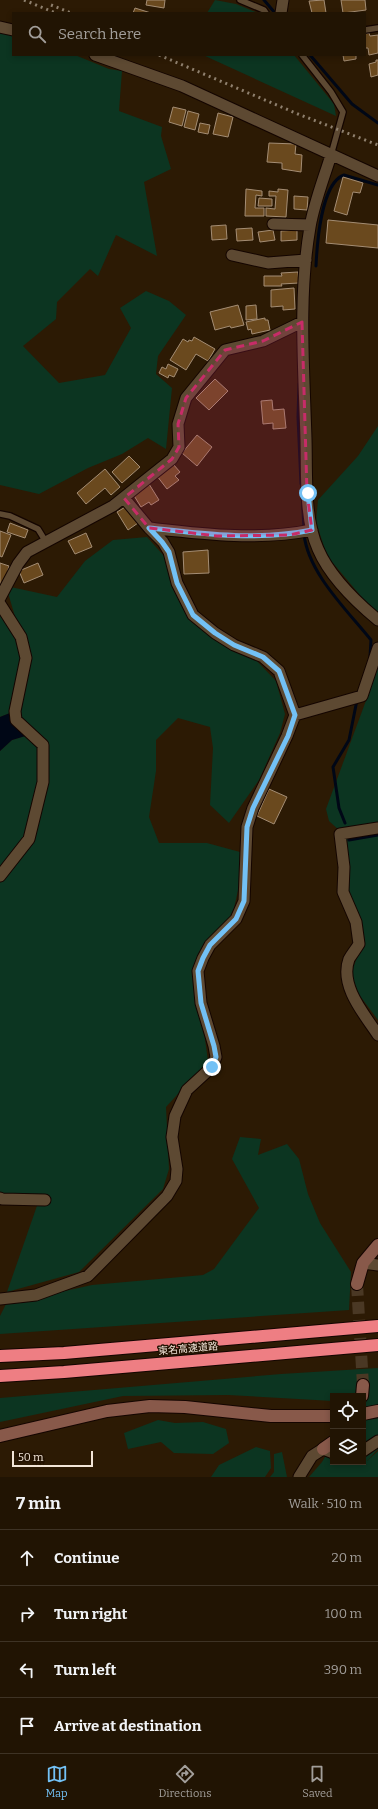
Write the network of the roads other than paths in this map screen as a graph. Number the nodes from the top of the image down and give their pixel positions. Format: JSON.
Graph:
{"nodes":[{"id":1,"x":240,"y":0,"type":"edge"},
{"id":2,"x":283,"y":0,"type":"edge"},
{"id":3,"x":265,"y":12,"type":"edge"},
{"id":4,"x":281,"y":12,"type":"edge"},
{"id":5,"x":0,"y":27,"type":"edge"},
{"id":6,"x":378,"y":28,"type":"edge"},
{"id":7,"x":12,"y":30,"type":"edge"},
{"id":8,"x":366,"y":30,"type":"edge"},
{"id":9,"x":98,"y":56,"type":"edge"},
{"id":10,"x":303,"y":56,"type":"edge"},
{"id":11,"x":331,"y":155,"type":"junction"},
{"id":12,"x":378,"y":176,"type":"edge"},
{"id":13,"x":274,"y":224,"type":"dead end"},
{"id":14,"x":310,"y":225,"type":"junction"},
{"id":15,"x":232,"y":255,"type":"dead end"},
{"id":16,"x":306,"y":260,"type":"junction"},
{"id":17,"x":299,"y":323,"type":"junction"},
{"id":18,"x":124,"y":498,"type":"junction"},
{"id":19,"x":0,"y":514,"type":"edge"},
{"id":20,"x":149,"y":528,"type":"junction"},
{"id":21,"x":311,"y":530,"type":"junction"},
{"id":22,"x":46,"y":542,"type":"junction"},
{"id":23,"x":0,"y":598,"type":"edge"},
{"id":24,"x":0,"y":604,"type":"edge"},
{"id":25,"x":378,"y":620,"type":"edge"},
{"id":26,"x":378,"y":648,"type":"edge"},
{"id":27,"x":295,"y":715,"type":"junction"},
{"id":28,"x":378,"y":828,"type":"edge"},
{"id":29,"x":0,"y":876,"type":"edge"},
{"id":30,"x":378,"y":1035,"type":"edge"},
{"id":31,"x":0,"y":1198,"type":"edge"},
{"id":32,"x":45,"y":1200,"type":"dead end"},
{"id":33,"x":378,"y":1245,"type":"edge"},
{"id":34,"x":363,"y":1263,"type":"junction"},
{"id":35,"x":378,"y":1265,"type":"edge"},
{"id":36,"x":357,"y":1284,"type":"tunnel mouth"},
{"id":37,"x":0,"y":1299,"type":"edge"},
{"id":38,"x":378,"y":1326,"type":"edge"},
{"id":39,"x":378,"y":1345,"type":"edge"},
{"id":40,"x":0,"y":1356,"type":"edge"},
{"id":41,"x":0,"y":1376,"type":"edge"},
{"id":42,"x":378,"y":1411,"type":"edge"},
{"id":43,"x":366,"y":1413,"type":"edge"},
{"id":44,"x":330,"y":1416,"type":"edge"},
{"id":45,"x":0,"y":1436,"type":"edge"},
{"id":46,"x":378,"y":1441,"type":"edge"},
{"id":47,"x":330,"y":1448,"type":"edge"},
{"id":48,"x":366,"y":1449,"type":"edge"},
{"id":49,"x":299,"y":1477,"type":"edge"}],
"edges":[{"from":1,"to":3,"type":"lane"},
{"from":2,"to":4,"type":"street"},
{"from":5,"to":7,"type":"street"},
{"from":6,"to":8,"type":"lane"},
{"from":9,"to":11,"type":"street"},
{"from":10,"to":11,"type":"lane"},
{"from":11,"to":12,"type":"street"},
{"from":11,"to":14,"type":"street"},
{"from":13,"to":14,"type":"street"},
{"from":14,"to":16,"type":"street"},
{"from":15,"to":16,"type":"street"},
{"from":16,"to":17,"type":"street"},
{"from":17,"to":18,"type":"street"},
{"from":17,"to":21,"type":"street"},
{"from":18,"to":20,"type":"street"},
{"from":18,"to":22,"type":"street"},
{"from":19,"to":22,"type":"lane"},
{"from":20,"to":21,"type":"street"},
{"from":20,"to":27,"type":"street"},
{"from":21,"to":25,"type":"street"},
{"from":22,"to":23,"type":"street"},
{"from":24,"to":29,"type":"street"},
{"from":26,"to":27,"type":"street"},
{"from":27,"to":37,"type":"street"},
{"from":28,"to":30,"type":"street"},
{"from":31,"to":32,"type":"street"},
{"from":33,"to":34,"type":"street"},
{"from":34,"to":35,"type":"street"},
{"from":34,"to":36,"type":"street"},
{"from":38,"to":40,"type":"highway","name":"東名高速道路"},
{"from":39,"to":41,"type":"highway","name":"東名高速道路"},
{"from":42,"to":43,"type":"street"},
{"from":44,"to":45,"type":"street"},
{"from":46,"to":48,"type":"street"},
{"from":47,"to":49,"type":"street"}]}
